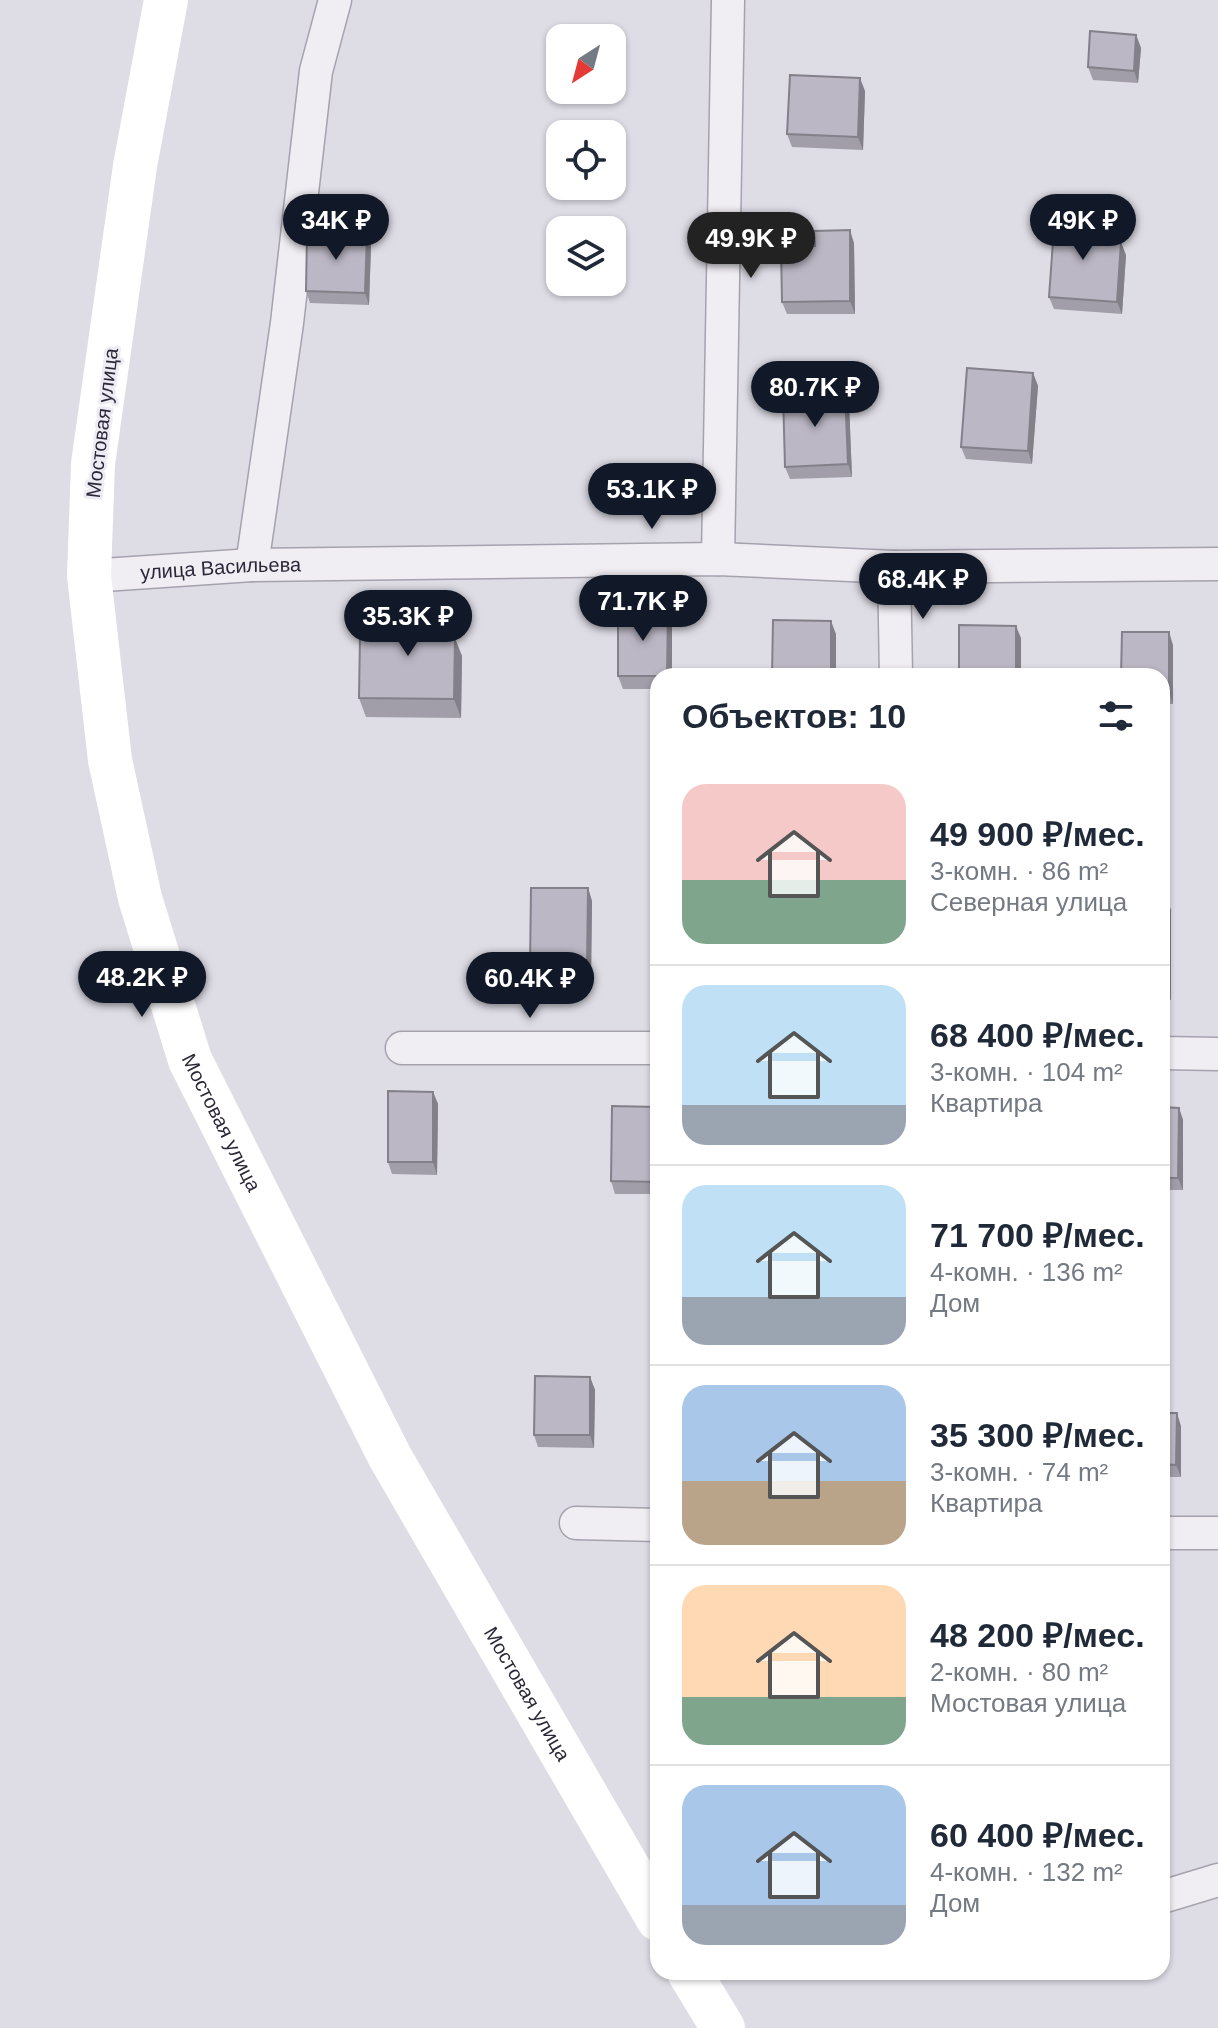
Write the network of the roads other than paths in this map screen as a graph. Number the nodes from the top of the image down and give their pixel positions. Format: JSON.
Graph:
{"nodes":[{"id":1,"x":166,"y":0,"type":"edge"},
{"id":2,"x":335,"y":0,"type":"edge"},
{"id":3,"x":728,"y":0,"type":"edge"},
{"id":4,"x":718,"y":559,"type":"junction"},
{"id":5,"x":1218,"y":564,"type":"edge"},
{"id":6,"x":252,"y":565,"type":"junction"},
{"id":7,"x":894,"y":567,"type":"junction"},
{"id":8,"x":89,"y":576,"type":"junction"},
{"id":9,"x":896,"y":668,"type":"edge"},
{"id":10,"x":402,"y":1048,"type":"dead end"},
{"id":11,"x":650,"y":1048,"type":"edge"},
{"id":12,"x":1170,"y":1053,"type":"edge"},
{"id":13,"x":1218,"y":1054,"type":"edge"},
{"id":14,"x":576,"y":1523,"type":"dead end"},
{"id":15,"x":650,"y":1525,"type":"edge"},
{"id":16,"x":1170,"y":1533,"type":"edge"},
{"id":17,"x":1218,"y":1533,"type":"edge"},
{"id":18,"x":1218,"y":1880,"type":"edge"},
{"id":19,"x":1170,"y":1895,"type":"edge"},
{"id":20,"x":650,"y":1905,"type":"edge"},
{"id":21,"x":694,"y":1980,"type":"edge"},
{"id":22,"x":723,"y":2028,"type":"edge"}],
"edges":[{"from":1,"to":8,"type":"main road","name":"Мостовая улица"},
{"from":2,"to":6,"type":"street"},
{"from":3,"to":4,"type":"street"},
{"from":4,"to":6,"type":"street","name":"улица Васильева"},
{"from":4,"to":7,"type":"street","name":"улица Васильева"},
{"from":5,"to":7,"type":"street","name":"улица Васильева"},
{"from":6,"to":8,"type":"street","name":"улица Васильева"},
{"from":7,"to":9,"type":"street"},
{"from":8,"to":20,"type":"main road","name":"Мостовая улица"},
{"from":10,"to":11,"type":"street"},
{"from":12,"to":13,"type":"street"},
{"from":14,"to":15,"type":"street"},
{"from":16,"to":17,"type":"street"},
{"from":18,"to":19,"type":"street"},
{"from":21,"to":22,"type":"main road"}]}
